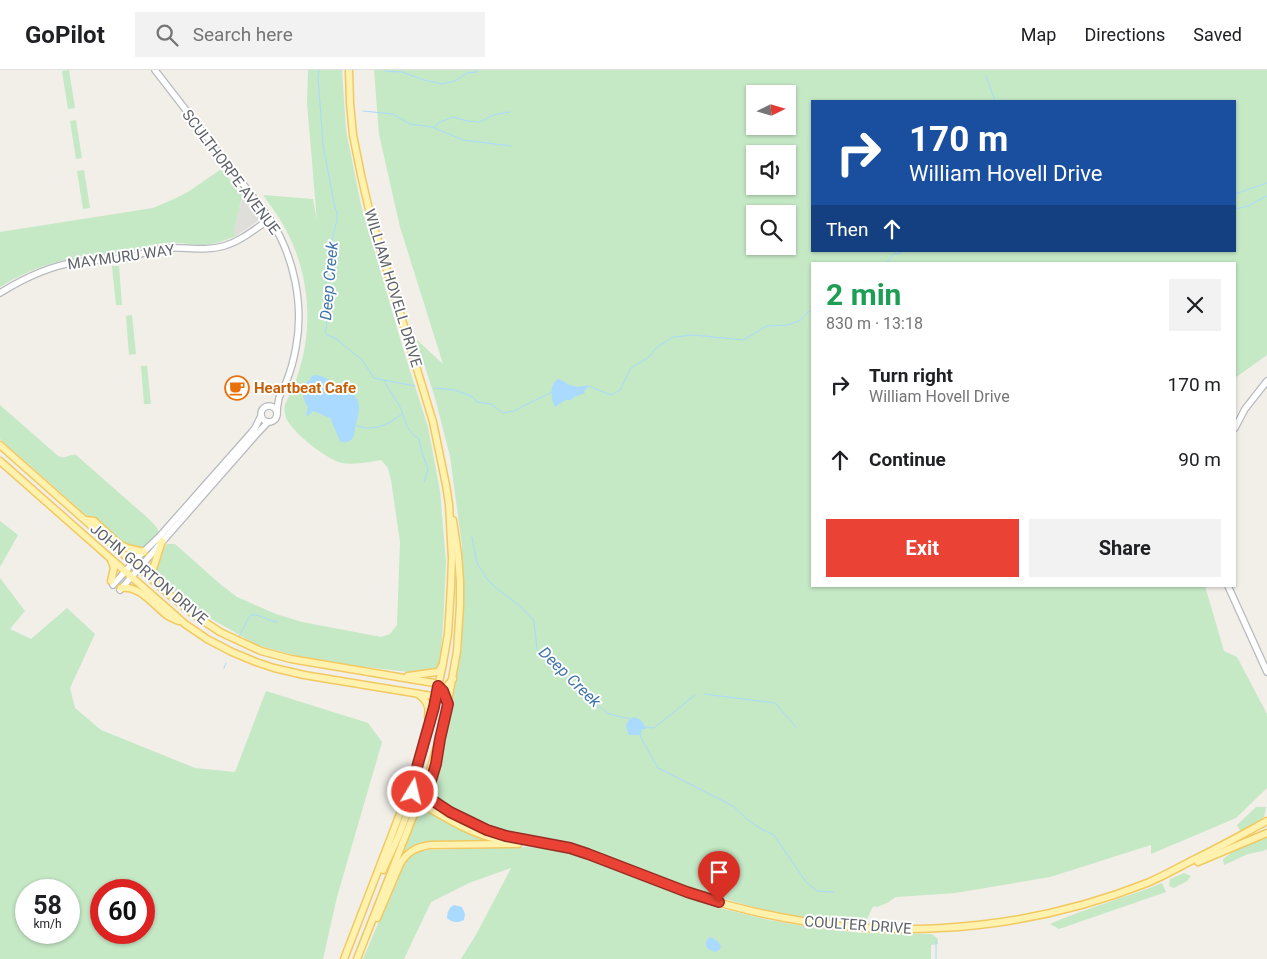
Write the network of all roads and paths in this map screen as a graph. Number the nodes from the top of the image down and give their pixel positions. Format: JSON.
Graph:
{"nodes":[{"id":1,"x":155,"y":70,"type":"edge"},
{"id":2,"x":349,"y":70,"type":"edge"},
{"id":3,"x":270,"y":219,"type":"junction"},
{"id":4,"x":0,"y":294,"type":"edge"},
{"id":5,"x":1267,"y":381,"type":"edge"},
{"id":6,"x":280,"y":396,"type":"junction"},
{"id":7,"x":268,"y":407,"type":"junction"},
{"id":8,"x":277,"y":413,"type":"junction"},
{"id":9,"x":261,"y":416,"type":"junction"},
{"id":10,"x":268,"y":422,"type":"junction"},
{"id":11,"x":1236,"y":426,"type":"edge"},
{"id":12,"x":0,"y":445,"type":"edge"},
{"id":13,"x":0,"y":461,"type":"edge"},
{"id":14,"x":449,"y":504,"type":"junction"},
{"id":15,"x":84,"y":520,"type":"junction"},
{"id":16,"x":162,"y":541,"type":"junction"},
{"id":17,"x":144,"y":552,"type":"junction"},
{"id":18,"x":111,"y":559,"type":"junction"},
{"id":19,"x":136,"y":565,"type":"junction"},
{"id":20,"x":125,"y":572,"type":"junction"},
{"id":21,"x":131,"y":577,"type":"junction"},
{"id":22,"x":112,"y":583,"type":"joint"},
{"id":23,"x":158,"y":584,"type":"junction"},
{"id":24,"x":1228,"y":587,"type":"edge"},
{"id":25,"x":120,"y":589,"type":"joint"},
{"id":26,"x":185,"y":624,"type":"junction"},
{"id":27,"x":443,"y":663,"type":"junction"},
{"id":28,"x":1267,"y":672,"type":"edge"},
{"id":29,"x":402,"y":678,"type":"junction"},
{"id":30,"x":453,"y":679,"type":"junction"},
{"id":31,"x":439,"y":691,"type":"junction"},
{"id":32,"x":416,"y":694,"type":"junction"},
{"id":33,"x":448,"y":704,"type":"junction"},
{"id":34,"x":440,"y":739,"type":"junction"},
{"id":35,"x":423,"y":745,"type":"junction"},
{"id":36,"x":412,"y":785,"type":"junction"},
{"id":37,"x":418,"y":798,"type":"junction"},
{"id":38,"x":432,"y":800,"type":"junction"},
{"id":39,"x":1267,"y":821,"type":"edge"},
{"id":40,"x":1267,"y":832,"type":"edge"},
{"id":41,"x":518,"y":844,"type":"junction"},
{"id":42,"x":550,"y":844,"type":"junction"},
{"id":43,"x":1171,"y":872,"type":"junction"},
{"id":44,"x":370,"y":893,"type":"junction"},
{"id":45,"x":344,"y":959,"type":"edge"},
{"id":46,"x":358,"y":959,"type":"edge"}],
"edges":[{"from":1,"to":3,"type":"street","name":"SCULTHORPE AVENUE"},
{"from":2,"to":14,"type":"main road","name":"WILLIAM HOVELL DRIVE"},
{"from":3,"to":4,"type":"street","name":"MAYMURU WAY"},
{"from":3,"to":6,"type":"street","name":"SCULTHORPE AVENUE"},
{"from":5,"to":11,"type":"street"},
{"from":6,"to":7,"type":"street","name":"SCULTHORPE AVENUE"},
{"from":6,"to":8,"type":"street","name":"SCULTHORPE AVENUE"},
{"from":7,"to":8,"type":"street"},
{"from":7,"to":9,"type":"street"},
{"from":8,"to":10,"type":"street"},
{"from":9,"to":10,"type":"street"},
{"from":9,"to":17,"type":"street"},
{"from":10,"to":16,"type":"street"},
{"from":12,"to":15,"type":"main road","name":"JOHN GORTON DRIVE"},
{"from":13,"to":18,"type":"main road","name":"JOHN GORTON DRIVE"},
{"from":14,"to":27,"type":"main road","name":"WILLIAM HOVELL DRIVE"},
{"from":14,"to":30,"type":"main road","name":"WILLIAM HOVELL DRIVE"},
{"from":15,"to":17,"type":"main road"},
{"from":15,"to":19,"type":"main road","name":"JOHN GORTON DRIVE"},
{"from":16,"to":19,"type":"street"},
{"from":16,"to":23,"type":"main road"},
{"from":17,"to":19,"type":"street"},
{"from":18,"to":20,"type":"main road","name":"JOHN GORTON DRIVE"},
{"from":18,"to":22,"type":"main road"},
{"from":19,"to":20,"type":"street"},
{"from":19,"to":21,"type":"street"},
{"from":19,"to":23,"type":"main road","name":"JOHN GORTON DRIVE"},
{"from":20,"to":21,"type":"main road","name":"JOHN GORTON DRIVE"},
{"from":20,"to":22,"type":"street"},
{"from":21,"to":25,"type":"street"},
{"from":21,"to":26,"type":"main road","name":"JOHN GORTON DRIVE"},
{"from":23,"to":29,"type":"main road","name":"JOHN GORTON DRIVE"},
{"from":24,"to":28,"type":"street"},
{"from":25,"to":26,"type":"main road"},
{"from":26,"to":32,"type":"main road","name":"JOHN GORTON DRIVE"},
{"from":27,"to":29,"type":"main road"},
{"from":27,"to":31,"type":"main road","name":"WILLIAM HOVELL DRIVE"},
{"from":29,"to":31,"type":"main road","name":"JOHN GORTON DRIVE"},
{"from":30,"to":31,"type":"main road"},
{"from":30,"to":33,"type":"main road","name":"WILLIAM HOVELL DRIVE"},
{"from":31,"to":32,"type":"main road","name":"JOHN GORTON DRIVE"},
{"from":31,"to":33,"type":"main road"},
{"from":31,"to":35,"type":"main road","name":"WILLIAM HOVELL DRIVE"},
{"from":32,"to":35,"type":"main road"},
{"from":33,"to":34,"type":"main road","name":"WILLIAM HOVELL DRIVE"},
{"from":34,"to":37,"type":"main road","name":"WILLIAM HOVELL DRIVE"},
{"from":34,"to":38,"type":"main road"},
{"from":35,"to":36,"type":"main road","name":"WILLIAM HOVELL DRIVE"},
{"from":36,"to":37,"type":"main road"},
{"from":36,"to":44,"type":"main road","name":"WILLIAM HOVELL DRIVE"},
{"from":37,"to":38,"type":"main road","name":"COULTER DRIVE"},
{"from":37,"to":41,"type":"main road","name":"COULTER DRIVE"},
{"from":37,"to":44,"type":"main road"},
{"from":37,"to":46,"type":"main road","name":"WILLIAM HOVELL DRIVE"},
{"from":38,"to":42,"type":"main road","name":"COULTER DRIVE"},
{"from":39,"to":43,"type":"main road","name":"COULTER DRIVE"},
{"from":40,"to":43,"type":"main road","name":"COULTER DRIVE"},
{"from":41,"to":42,"type":"main road","name":"COULTER DRIVE"},
{"from":41,"to":46,"type":"main road"},
{"from":42,"to":43,"type":"main road","name":"COULTER DRIVE"},
{"from":44,"to":45,"type":"main road","name":"WILLIAM HOVELL DRIVE"}]}
